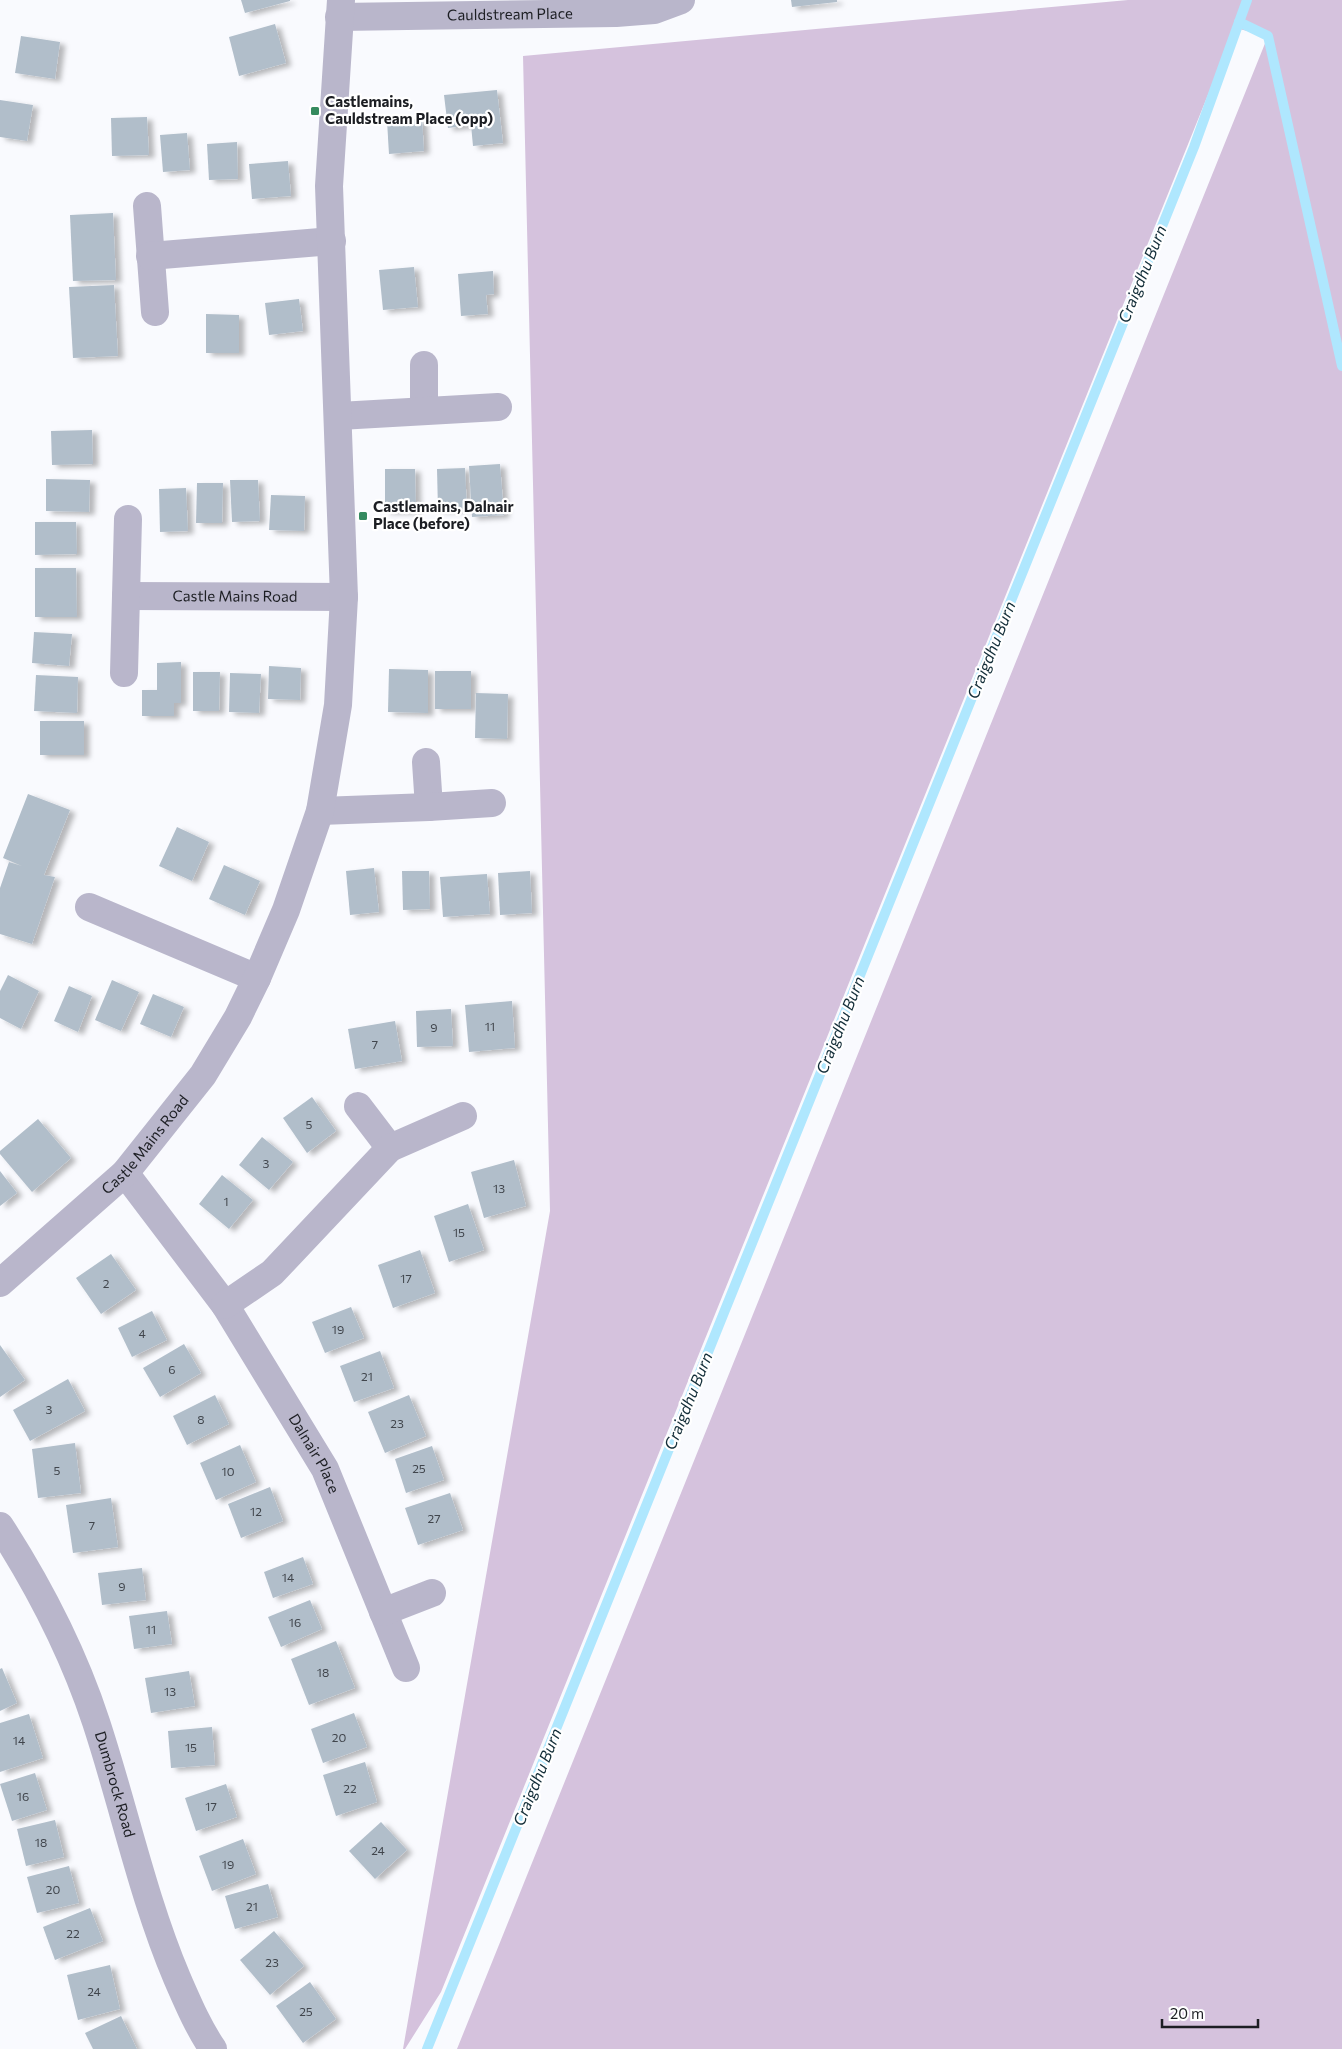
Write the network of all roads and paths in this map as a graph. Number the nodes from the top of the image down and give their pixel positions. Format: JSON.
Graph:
{"nodes":[{"id":1,"x":681,"y":0,"type":"edge"},
{"id":2,"x":340,"y":9,"type":"edge"},
{"id":3,"x":147,"y":206,"type":"dead end"},
{"id":4,"x":332,"y":241,"type":"junction"},
{"id":5,"x":150,"y":256,"type":"junction"},
{"id":6,"x":155,"y":312,"type":"dead end"},
{"id":7,"x":424,"y":366,"type":"dead end"},
{"id":8,"x":498,"y":406,"type":"dead end"},
{"id":9,"x":424,"y":410,"type":"junction"},
{"id":10,"x":338,"y":416,"type":"junction"},
{"id":11,"x":128,"y":519,"type":"dead end"},
{"id":12,"x":126,"y":596,"type":"junction"},
{"id":13,"x":344,"y":597,"type":"junction"},
{"id":14,"x":124,"y":673,"type":"dead end"},
{"id":15,"x":426,"y":762,"type":"dead end"},
{"id":16,"x":492,"y":803,"type":"dead end"},
{"id":17,"x":429,"y":807,"type":"junction"},
{"id":18,"x":320,"y":810,"type":"junction"},
{"id":19,"x":89,"y":906,"type":"dead end"},
{"id":20,"x":257,"y":978,"type":"junction"},
{"id":21,"x":358,"y":1106,"type":"dead end"},
{"id":22,"x":464,"y":1116,"type":"dead end"},
{"id":23,"x":390,"y":1148,"type":"junction"},
{"id":24,"x":125,"y":1173,"type":"junction"},
{"id":25,"x":0,"y":1283,"type":"edge"},
{"id":26,"x":224,"y":1305,"type":"junction"},
{"id":27,"x":0,"y":1526,"type":"edge"},
{"id":28,"x":432,"y":1593,"type":"dead end"},
{"id":29,"x":383,"y":1612,"type":"junction"},
{"id":30,"x":406,"y":1668,"type":"dead end"},
{"id":31,"x":213,"y":2049,"type":"edge"}],
"edges":[{"from":1,"to":2,"type":"street","name":"Cauldstream Place"},
{"from":2,"to":4,"type":"street","name":"Castle Mains Road"},
{"from":3,"to":5,"type":"street"},
{"from":4,"to":5,"type":"street"},
{"from":4,"to":10,"type":"street","name":"Castle Mains Road"},
{"from":5,"to":6,"type":"street"},
{"from":7,"to":9,"type":"street"},
{"from":8,"to":9,"type":"street"},
{"from":9,"to":10,"type":"street"},
{"from":10,"to":13,"type":"street","name":"Castle Mains Road"},
{"from":11,"to":12,"type":"street"},
{"from":12,"to":13,"type":"street","name":"Castle Mains Road"},
{"from":12,"to":14,"type":"street"},
{"from":13,"to":18,"type":"street","name":"Castle Mains Road"},
{"from":15,"to":17,"type":"street"},
{"from":16,"to":17,"type":"street"},
{"from":17,"to":18,"type":"street"},
{"from":18,"to":20,"type":"street","name":"Castle Mains Road"},
{"from":19,"to":20,"type":"street"},
{"from":20,"to":24,"type":"street","name":"Castle Mains Road"},
{"from":21,"to":23,"type":"street"},
{"from":22,"to":23,"type":"street"},
{"from":23,"to":26,"type":"street"},
{"from":24,"to":25,"type":"street","name":"Castle Mains Road"},
{"from":24,"to":26,"type":"street","name":"Dalnair Place"},
{"from":26,"to":29,"type":"street","name":"Dalnair Place"},
{"from":27,"to":31,"type":"street","name":"Dumbrock Road"},
{"from":28,"to":29,"type":"street"},
{"from":29,"to":30,"type":"street","name":"Dalnair Place"}]}
